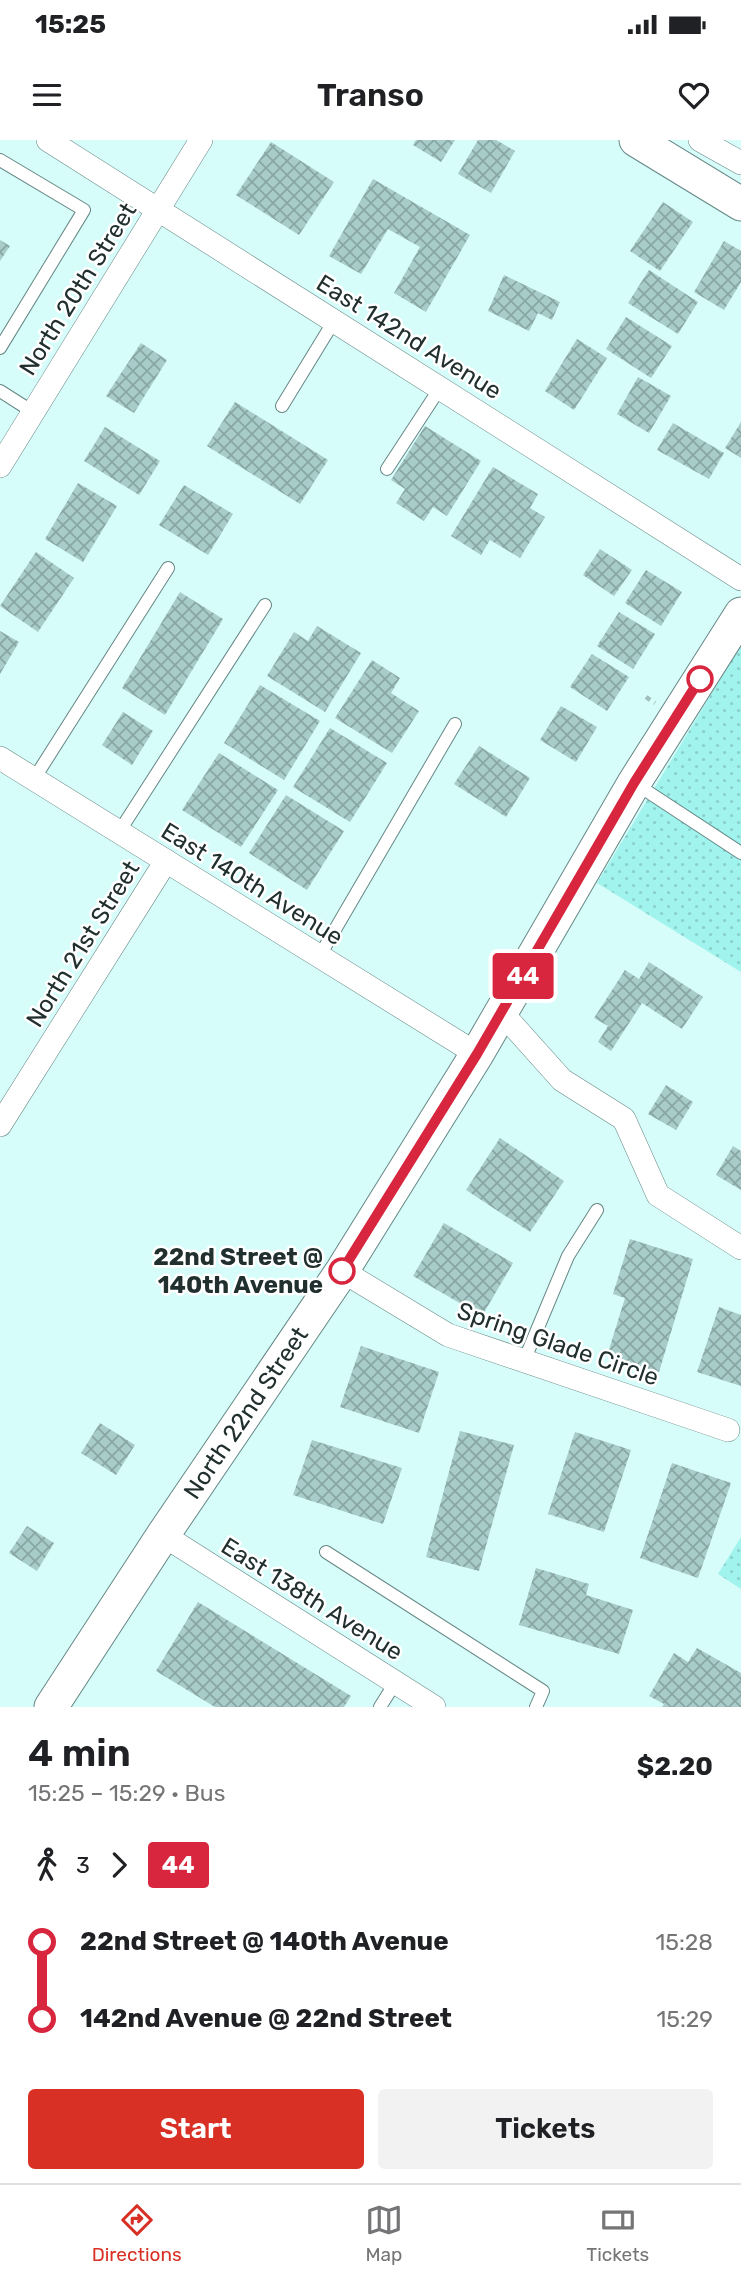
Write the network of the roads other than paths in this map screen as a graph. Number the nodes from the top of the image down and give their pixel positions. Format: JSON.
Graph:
{"nodes":[{"id":1,"x":48,"y":140,"type":"edge"},
{"id":2,"x":201,"y":140,"type":"edge"},
{"id":3,"x":638,"y":140,"type":"edge"},
{"id":4,"x":701,"y":140,"type":"edge"},
{"id":5,"x":0,"y":160,"type":"edge"},
{"id":6,"x":741,"y":163,"type":"edge"},
{"id":7,"x":741,"y":204,"type":"edge"},
{"id":8,"x":159,"y":209,"type":"junction"},
{"id":9,"x":334,"y":321,"type":"junction"},
{"id":10,"x":0,"y":348,"type":"edge"},
{"id":11,"x":440,"y":388,"type":"junction"},
{"id":12,"x":0,"y":391,"type":"edge"},
{"id":13,"x":282,"y":406,"type":"dead end"},
{"id":14,"x":33,"y":412,"type":"junction"},
{"id":15,"x":0,"y":466,"type":"edge"},
{"id":16,"x":387,"y":469,"type":"dead end"},
{"id":17,"x":168,"y":568,"type":"dead end"},
{"id":18,"x":741,"y":579,"type":"edge"},
{"id":19,"x":265,"y":605,"type":"dead end"},
{"id":20,"x":741,"y":614,"type":"edge"},
{"id":21,"x":455,"y":724,"type":"dead end"},
{"id":22,"x":0,"y":758,"type":"edge"},
{"id":23,"x":34,"y":779,"type":"junction"},
{"id":24,"x":634,"y":783,"type":"junction"},
{"id":25,"x":119,"y":832,"type":"junction"},
{"id":26,"x":741,"y":853,"type":"edge"},
{"id":27,"x":166,"y":861,"type":"junction"},
{"id":28,"x":320,"y":957,"type":"junction"},
{"id":29,"x":502,"y":1013,"type":"junction"},
{"id":30,"x":477,"y":1054,"type":"junction"},
{"id":31,"x":0,"y":1125,"type":"edge"},
{"id":32,"x":597,"y":1210,"type":"dead end"},
{"id":33,"x":741,"y":1248,"type":"edge"},
{"id":34,"x":342,"y":1271,"type":"junction"},
{"id":35,"x":524,"y":1361,"type":"junction"},
{"id":36,"x":727,"y":1430,"type":"dead end"},
{"id":37,"x":163,"y":1535,"type":"junction"},
{"id":38,"x":326,"y":1552,"type":"dead end"},
{"id":39,"x":395,"y":1683,"type":"junction"},
{"id":40,"x":51,"y":1707,"type":"edge"},
{"id":41,"x":380,"y":1707,"type":"edge"},
{"id":42,"x":434,"y":1707,"type":"edge"},
{"id":43,"x":536,"y":1707,"type":"edge"}],
"edges":[{"from":1,"to":8,"type":"street","name":"East 142nd Avenue"},
{"from":2,"to":8,"type":"street","name":"North 20th Street"},
{"from":3,"to":7,"type":"street"},
{"from":4,"to":6,"type":"street"},
{"from":5,"to":10,"type":"lane"},
{"from":8,"to":9,"type":"street","name":"East 142nd Avenue"},
{"from":8,"to":14,"type":"street","name":"North 20th Street"},
{"from":9,"to":11,"type":"street","name":"East 142nd Avenue"},
{"from":9,"to":13,"type":"lane"},
{"from":11,"to":16,"type":"lane"},
{"from":11,"to":18,"type":"street","name":"East 142nd Avenue"},
{"from":12,"to":14,"type":"lane"},
{"from":14,"to":15,"type":"street","name":"North 20th Street"},
{"from":17,"to":23,"type":"lane"},
{"from":19,"to":25,"type":"lane"},
{"from":20,"to":24,"type":"street","name":"North 22nd Street"},
{"from":21,"to":28,"type":"lane"},
{"from":22,"to":23,"type":"street","name":"East 140th Avenue"},
{"from":23,"to":25,"type":"street","name":"East 140th Avenue"},
{"from":24,"to":26,"type":"lane"},
{"from":24,"to":29,"type":"street","name":"North 22nd Street"},
{"from":25,"to":27,"type":"street","name":"East 140th Avenue"},
{"from":27,"to":28,"type":"street","name":"East 140th Avenue"},
{"from":27,"to":31,"type":"street","name":"North 21st Street"},
{"from":28,"to":30,"type":"street","name":"East 140th Avenue"},
{"from":29,"to":30,"type":"street","name":"North 22nd Street"},
{"from":29,"to":33,"type":"street"},
{"from":30,"to":34,"type":"street","name":"North 22nd Street"},
{"from":32,"to":35,"type":"lane"},
{"from":34,"to":35,"type":"street","name":"Spring Glade Circle"},
{"from":34,"to":37,"type":"street","name":"North 22nd Street"},
{"from":35,"to":36,"type":"street","name":"Spring Glade Circle"},
{"from":37,"to":39,"type":"street","name":"East 138th Avenue"},
{"from":37,"to":40,"type":"street","name":"North 22nd Street"},
{"from":38,"to":43,"type":"lane"},
{"from":39,"to":41,"type":"lane"},
{"from":39,"to":42,"type":"street","name":"East 138th Avenue"}]}
